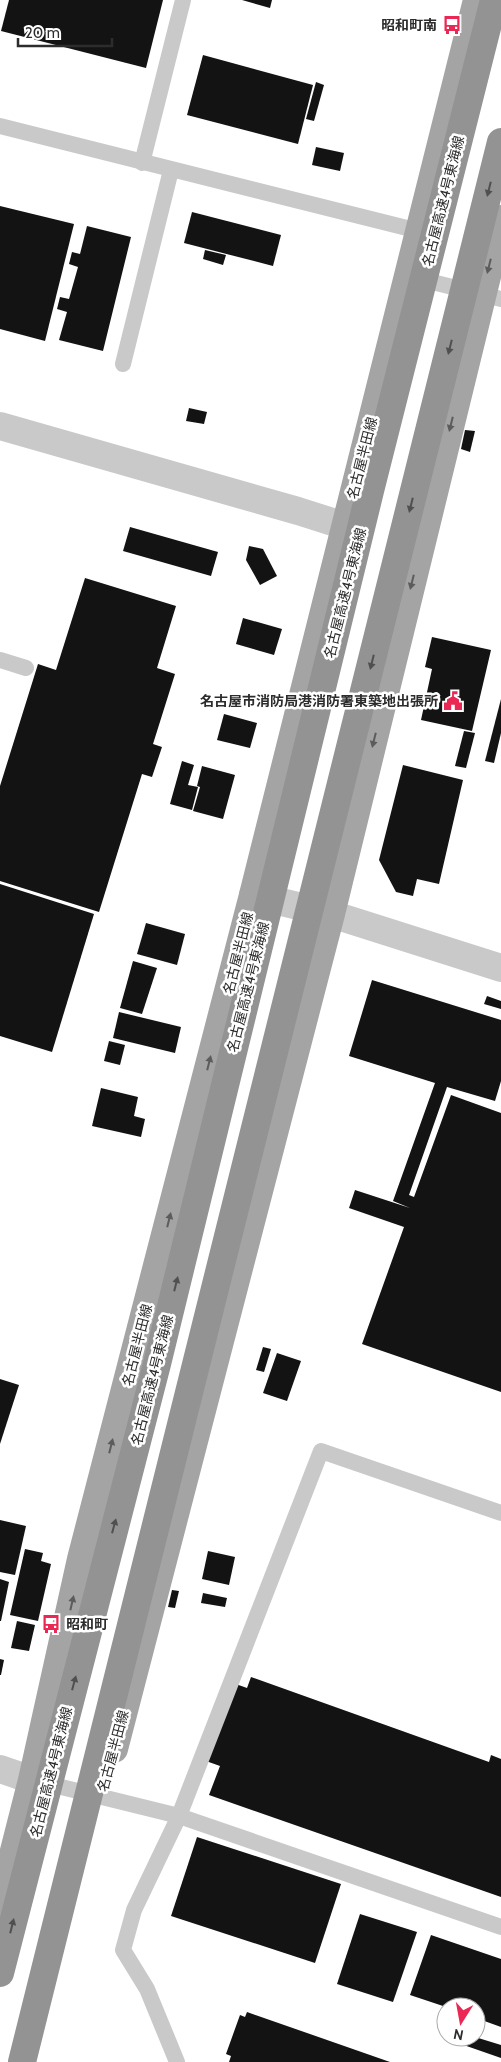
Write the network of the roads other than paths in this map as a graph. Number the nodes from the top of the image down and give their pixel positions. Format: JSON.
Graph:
{"nodes":[{"id":1,"x":183,"y":0,"type":"edge"},
{"id":2,"x":477,"y":0,"type":"edge"},
{"id":3,"x":494,"y":0,"type":"edge"},
{"id":4,"x":0,"y":126,"type":"edge"},
{"id":5,"x":501,"y":142,"type":"edge"},
{"id":6,"x":142,"y":163,"type":"junction"},
{"id":7,"x":171,"y":170,"type":"junction"},
{"id":8,"x":501,"y":219,"type":"edge"},
{"id":9,"x":419,"y":231,"type":"junction"},
{"id":10,"x":408,"y":276,"type":"junction"},
{"id":11,"x":492,"y":297,"type":"edge"},
{"id":12,"x":123,"y":364,"type":"dead end"},
{"id":13,"x":0,"y":426,"type":"edge"},
{"id":14,"x":345,"y":526,"type":"junction"},
{"id":15,"x":0,"y":660,"type":"edge"},
{"id":16,"x":26,"y":668,"type":"dead end"},
{"id":17,"x":252,"y":895,"type":"junction"},
{"id":18,"x":331,"y":914,"type":"junction"},
{"id":19,"x":501,"y":968,"type":"edge"},
{"id":20,"x":501,"y":1513,"type":"edge"},
{"id":21,"x":0,"y":1769,"type":"edge"},
{"id":22,"x":32,"y":1780,"type":"junction"},
{"id":23,"x":101,"y":1798,"type":"junction"},
{"id":24,"x":179,"y":1816,"type":"junction"},
{"id":25,"x":0,"y":1906,"type":"edge"},
{"id":26,"x":501,"y":1927,"type":"edge"},
{"id":27,"x":0,"y":1973,"type":"edge"},
{"id":28,"x":22,"y":2062,"type":"edge"},
{"id":29,"x":35,"y":2062,"type":"edge"},
{"id":30,"x":178,"y":2062,"type":"edge"}],
"edges":[{"from":1,"to":6,"type":"lane"},
{"from":2,"to":9,"type":"main road","name":"名古屋半田線"},
{"from":27,"to":3,"type":"highway","name":"名古屋高速4号東海線","one_way":true,"bridge":true},
{"from":4,"to":6,"type":"lane"},
{"from":5,"to":28,"type":"highway","one_way":true,"bridge":true},
{"from":6,"to":7,"type":"lane"},
{"from":7,"to":9,"type":"lane"},
{"from":7,"to":12,"type":"lane"},
{"from":8,"to":11,"type":"main road","name":"名古屋半田線","one_way":true},
{"from":9,"to":10,"type":"main road","name":"名古屋半田線"},
{"from":10,"to":11,"type":"lane"},
{"from":10,"to":14,"type":"main road","name":"名古屋半田線"},
{"from":11,"to":18,"type":"main road","name":"名古屋半田線","one_way":true},
{"from":13,"to":14,"type":"street"},
{"from":14,"to":17,"type":"main road","name":"名古屋半田線"},
{"from":15,"to":16,"type":"lane"},
{"from":17,"to":18,"type":"street"},
{"from":22,"to":17,"type":"main road","name":"名古屋半田線","one_way":true},
{"from":18,"to":19,"type":"street"},
{"from":18,"to":23,"type":"main road","name":"名古屋半田線"},
{"from":20,"to":24,"type":"lane"},
{"from":21,"to":22,"type":"street"},
{"from":22,"to":23,"type":"lane"},
{"from":22,"to":25,"type":"main road","name":"名古屋半田線"},
{"from":23,"to":24,"type":"lane"},
{"from":23,"to":29,"type":"main road","name":"名古屋半田線"},
{"from":24,"to":26,"type":"lane"},
{"from":24,"to":30,"type":"lane"}]}
